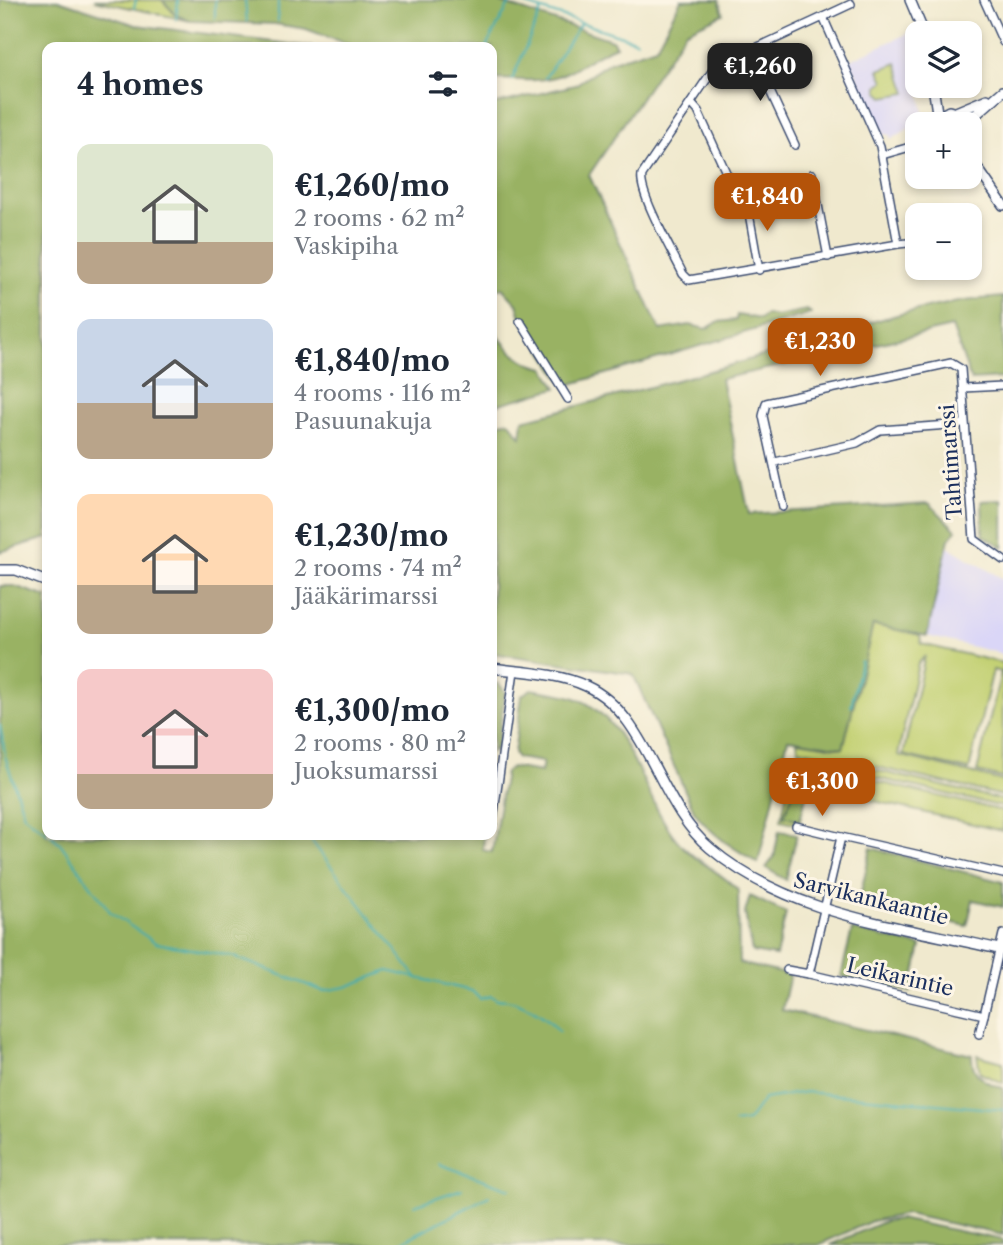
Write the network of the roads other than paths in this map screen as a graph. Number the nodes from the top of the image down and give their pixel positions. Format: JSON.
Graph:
{"nodes":[{"id":1,"x":910,"y":0,"type":"edge"},
{"id":2,"x":984,"y":0,"type":"edge"},
{"id":3,"x":851,"y":4,"type":"dead end"},
{"id":4,"x":823,"y":17,"type":"junction"},
{"id":5,"x":918,"y":21,"type":"edge"},
{"id":6,"x":1003,"y":42,"type":"edge"},
{"id":7,"x":751,"y":50,"type":"junction"},
{"id":8,"x":1003,"y":90,"type":"edge"},
{"id":9,"x":943,"y":98,"type":"edge"},
{"id":10,"x":992,"y":98,"type":"junction"},
{"id":11,"x":691,"y":103,"type":"junction"},
{"id":12,"x":954,"y":111,"type":"junction"},
{"id":13,"x":945,"y":112,"type":"edge"},
{"id":14,"x":977,"y":112,"type":"edge"},
{"id":15,"x":795,"y":145,"type":"dead end"},
{"id":16,"x":905,"y":149,"type":"edge"},
{"id":17,"x":882,"y":155,"type":"junction"},
{"id":18,"x":982,"y":173,"type":"edge"},
{"id":19,"x":812,"y":174,"type":"dead end"},
{"id":20,"x":729,"y":179,"type":"dead end"},
{"id":21,"x":747,"y":202,"type":"dead end"},
{"id":22,"x":1003,"y":205,"type":"edge"},
{"id":23,"x":905,"y":243,"type":"edge"},
{"id":24,"x":898,"y":244,"type":"junction"},
{"id":25,"x":828,"y":257,"type":"junction"},
{"id":26,"x":760,"y":270,"type":"junction"},
{"id":27,"x":520,"y":321,"type":"dead end"},
{"id":28,"x":1003,"y":386,"type":"edge"},
{"id":29,"x":963,"y":388,"type":"junction"},
{"id":30,"x":568,"y":399,"type":"dead end"},
{"id":31,"x":964,"y":424,"type":"junction"},
{"id":32,"x":775,"y":462,"type":"junction"},
{"id":33,"x":783,"y":507,"type":"dead end"},
{"id":34,"x":1003,"y":560,"type":"edge"},
{"id":35,"x":0,"y":570,"type":"edge"},
{"id":36,"x":42,"y":580,"type":"edge"},
{"id":37,"x":497,"y":669,"type":"edge"},
{"id":38,"x":514,"y":671,"type":"junction"},
{"id":39,"x":497,"y":755,"type":"edge"},
{"id":40,"x":796,"y":826,"type":"dead end"},
{"id":41,"x":841,"y":837,"type":"junction"},
{"id":42,"x":1003,"y":874,"type":"edge"},
{"id":43,"x":825,"y":909,"type":"junction"},
{"id":44,"x":1003,"y":934,"type":"edge"},
{"id":45,"x":1001,"y":950,"type":"edge"},
{"id":46,"x":787,"y":970,"type":"dead end"},
{"id":47,"x":809,"y":974,"type":"junction"},
{"id":48,"x":984,"y":1015,"type":"junction"},
{"id":49,"x":979,"y":1034,"type":"dead end"}],
"edges":[{"from":1,"to":5,"type":"street"},
{"from":2,"to":6,"type":"street"},
{"from":3,"to":4,"type":"street"},
{"from":4,"to":7,"type":"street"},
{"from":4,"to":17,"type":"street"},
{"from":7,"to":11,"type":"street"},
{"from":7,"to":15,"type":"street"},
{"from":8,"to":10,"type":"street"},
{"from":9,"to":12,"type":"street"},
{"from":10,"to":12,"type":"street"},
{"from":10,"to":14,"type":"street"},
{"from":11,"to":20,"type":"street"},
{"from":11,"to":26,"type":"street"},
{"from":12,"to":13,"type":"street"},
{"from":16,"to":17,"type":"street"},
{"from":17,"to":24,"type":"street"},
{"from":18,"to":22,"type":"street"},
{"from":19,"to":25,"type":"street"},
{"from":21,"to":26,"type":"street"},
{"from":23,"to":24,"type":"street"},
{"from":24,"to":25,"type":"street"},
{"from":25,"to":26,"type":"street"},
{"from":27,"to":30,"type":"street"},
{"from":28,"to":29,"type":"street"},
{"from":29,"to":31,"type":"street","name":"Tahtimarssi"},
{"from":29,"to":32,"type":"street"},
{"from":31,"to":32,"type":"street"},
{"from":31,"to":34,"type":"street","name":"Tahtimarssi"},
{"from":32,"to":33,"type":"street"},
{"from":35,"to":36,"type":"street"},
{"from":37,"to":38,"type":"street","name":"Sarvikankaantie"},
{"from":38,"to":39,"type":"street"},
{"from":38,"to":43,"type":"street","name":"Sarvikankaantie"},
{"from":40,"to":41,"type":"street"},
{"from":41,"to":42,"type":"street"},
{"from":41,"to":43,"type":"street"},
{"from":43,"to":45,"type":"street","name":"Sarvikankaantie"},
{"from":43,"to":47,"type":"street"},
{"from":44,"to":45,"type":"street"},
{"from":45,"to":48,"type":"street"},
{"from":46,"to":47,"type":"street","name":"Leikarintie"},
{"from":47,"to":48,"type":"street","name":"Leikarintie"},
{"from":48,"to":49,"type":"street"}]}
